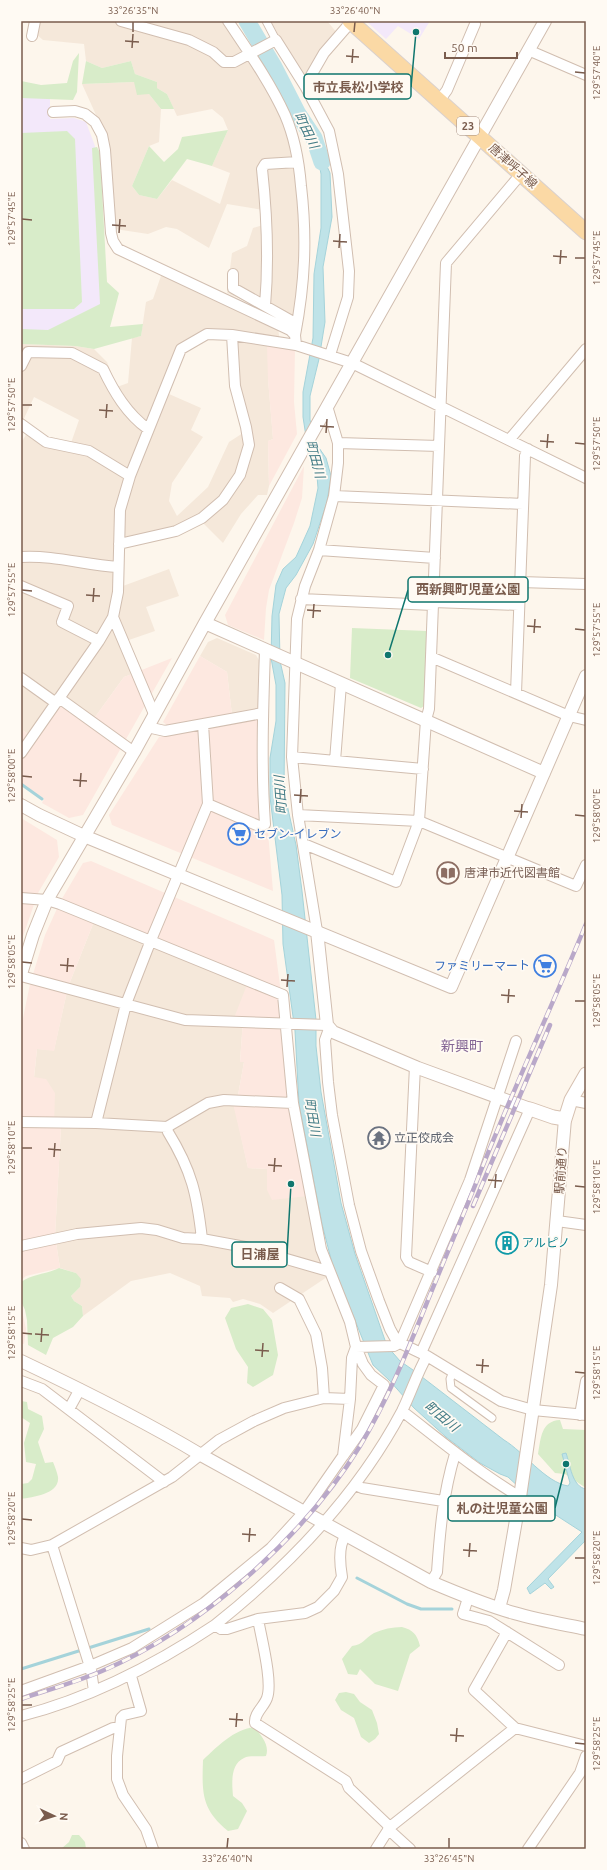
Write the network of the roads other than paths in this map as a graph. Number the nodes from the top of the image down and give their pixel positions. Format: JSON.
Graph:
{"nodes":[{"id":1,"x":35,"y":21,"type":"edge"},
{"id":2,"x":121,"y":21,"type":"edge"},
{"id":3,"x":228,"y":21,"type":"edge"},
{"id":4,"x":266,"y":21,"type":"edge"},
{"id":5,"x":350,"y":21,"type":"edge"},
{"id":6,"x":545,"y":21,"type":"edge"},
{"id":7,"x":475,"y":24,"type":"dead end"},
{"id":8,"x":32,"y":36,"type":"dead end"},
{"id":9,"x":276,"y":40,"type":"junction"},
{"id":10,"x":528,"y":50,"type":"junction"},
{"id":11,"x":250,"y":54,"type":"junction"},
{"id":12,"x":586,"y":75,"type":"edge"},
{"id":13,"x":305,"y":86,"type":"junction"},
{"id":14,"x":439,"y":101,"type":"junction"},
{"id":15,"x":54,"y":112,"type":"dead end"},
{"id":16,"x":480,"y":137,"type":"junction"},
{"id":17,"x":298,"y":162,"type":"junction"},
{"id":18,"x":521,"y":174,"type":"junction"},
{"id":19,"x":586,"y":232,"type":"edge"},
{"id":20,"x":233,"y":274,"type":"dead end"},
{"id":21,"x":265,"y":306,"type":"junction"},
{"id":22,"x":297,"y":324,"type":"junction"},
{"id":23,"x":232,"y":335,"type":"junction"},
{"id":24,"x":295,"y":335,"type":"junction"},
{"id":25,"x":296,"y":346,"type":"junction"},
{"id":26,"x":586,"y":349,"type":"edge"},
{"id":27,"x":330,"y":355,"type":"junction"},
{"id":28,"x":352,"y":363,"type":"junction"},
{"id":29,"x":21,"y":366,"type":"edge"},
{"id":30,"x":441,"y":406,"type":"junction"},
{"id":31,"x":326,"y":409,"type":"junction"},
{"id":32,"x":21,"y":424,"type":"edge"},
{"id":33,"x":148,"y":429,"type":"junction"},
{"id":34,"x":509,"y":440,"type":"junction"},
{"id":35,"x":338,"y":443,"type":"junction"},
{"id":36,"x":439,"y":446,"type":"junction"},
{"id":37,"x":528,"y":449,"type":"junction"},
{"id":38,"x":130,"y":476,"type":"junction"},
{"id":39,"x":586,"y":478,"type":"edge"},
{"id":40,"x":334,"y":496,"type":"junction"},
{"id":41,"x":437,"y":501,"type":"junction"},
{"id":42,"x":523,"y":504,"type":"junction"},
{"id":43,"x":119,"y":544,"type":"junction"},
{"id":44,"x":319,"y":550,"type":"junction"},
{"id":45,"x":21,"y":557,"type":"edge"},
{"id":46,"x":435,"y":558,"type":"junction"},
{"id":47,"x":118,"y":567,"type":"junction"},
{"id":48,"x":520,"y":582,"type":"junction"},
{"id":49,"x":586,"y":584,"type":"edge"},
{"id":50,"x":21,"y":586,"type":"edge"},
{"id":51,"x":301,"y":599,"type":"junction"},
{"id":52,"x":433,"y":603,"type":"junction"},
{"id":53,"x":519,"y":605,"type":"junction"},
{"id":54,"x":113,"y":617,"type":"junction"},
{"id":55,"x":205,"y":624,"type":"junction"},
{"id":56,"x":99,"y":641,"type":"junction"},
{"id":57,"x":265,"y":650,"type":"junction"},
{"id":58,"x":431,"y":656,"type":"junction"},
{"id":59,"x":296,"y":663,"type":"junction"},
{"id":60,"x":586,"y":676,"type":"edge"},
{"id":61,"x":21,"y":678,"type":"edge"},
{"id":62,"x":341,"y":684,"type":"junction"},
{"id":63,"x":516,"y":693,"type":"junction"},
{"id":64,"x":58,"y":701,"type":"junction"},
{"id":65,"x":263,"y":713,"type":"junction"},
{"id":66,"x":154,"y":714,"type":"junction"},
{"id":67,"x":569,"y":716,"type":"junction"},
{"id":68,"x":426,"y":720,"type":"junction"},
{"id":69,"x":586,"y":720,"type":"edge"},
{"id":70,"x":204,"y":724,"type":"junction"},
{"id":71,"x":147,"y":728,"type":"junction"},
{"id":72,"x":134,"y":752,"type":"junction"},
{"id":73,"x":21,"y":753,"type":"edge"},
{"id":74,"x":292,"y":757,"type":"junction"},
{"id":75,"x":335,"y":761,"type":"junction"},
{"id":76,"x":423,"y":769,"type":"junction"},
{"id":77,"x":544,"y":773,"type":"junction"},
{"id":78,"x":21,"y":804,"type":"edge"},
{"id":79,"x":208,"y":804,"type":"junction"},
{"id":80,"x":298,"y":815,"type":"junction"},
{"id":81,"x":419,"y":821,"type":"junction"},
{"id":82,"x":84,"y":836,"type":"junction"},
{"id":83,"x":304,"y":844,"type":"junction"},
{"id":84,"x":507,"y":858,"type":"junction"},
{"id":85,"x":586,"y":865,"type":"edge"},
{"id":86,"x":178,"y":875,"type":"junction"},
{"id":87,"x":21,"y":898,"type":"edge"},
{"id":88,"x":48,"y":900,"type":"junction"},
{"id":89,"x":314,"y":930,"type":"junction"},
{"id":90,"x":151,"y":940,"type":"junction"},
{"id":91,"x":21,"y":975,"type":"edge"},
{"id":92,"x":126,"y":1004,"type":"junction"},
{"id":93,"x":287,"y":1025,"type":"junction"},
{"id":94,"x":326,"y":1027,"type":"junction"},
{"id":95,"x":516,"y":1041,"type":"dead end"},
{"id":96,"x":415,"y":1066,"type":"junction"},
{"id":97,"x":586,"y":1074,"type":"edge"},
{"id":98,"x":498,"y":1098,"type":"junction"},
{"id":99,"x":571,"y":1100,"type":"junction"},
{"id":100,"x":293,"y":1103,"type":"junction"},
{"id":101,"x":586,"y":1103,"type":"edge"},
{"id":102,"x":530,"y":1109,"type":"junction"},
{"id":103,"x":565,"y":1119,"type":"junction"},
{"id":104,"x":21,"y":1122,"type":"edge"},
{"id":105,"x":96,"y":1123,"type":"junction"},
{"id":106,"x":167,"y":1127,"type":"junction"},
{"id":107,"x":557,"y":1221,"type":"junction"},
{"id":108,"x":586,"y":1225,"type":"edge"},
{"id":109,"x":202,"y":1239,"type":"junction"},
{"id":110,"x":21,"y":1246,"type":"edge"},
{"id":111,"x":328,"y":1271,"type":"junction"},
{"id":112,"x":432,"y":1272,"type":"junction"},
{"id":113,"x":280,"y":1288,"type":"dead end"},
{"id":114,"x":397,"y":1345,"type":"junction"},
{"id":115,"x":356,"y":1347,"type":"junction"},
{"id":116,"x":424,"y":1354,"type":"junction"},
{"id":117,"x":21,"y":1361,"type":"edge"},
{"id":118,"x":453,"y":1372,"type":"junction"},
{"id":119,"x":21,"y":1381,"type":"edge"},
{"id":120,"x":586,"y":1381,"type":"edge"},
{"id":121,"x":80,"y":1388,"type":"junction"},
{"id":122,"x":324,"y":1398,"type":"junction"},
{"id":123,"x":350,"y":1399,"type":"junction"},
{"id":124,"x":69,"y":1409,"type":"junction"},
{"id":125,"x":403,"y":1409,"type":"junction"},
{"id":126,"x":533,"y":1410,"type":"junction"},
{"id":127,"x":583,"y":1415,"type":"edge"},
{"id":128,"x":492,"y":1418,"type":"dead end"},
{"id":129,"x":455,"y":1454,"type":"junction"},
{"id":130,"x":201,"y":1455,"type":"junction"},
{"id":131,"x":343,"y":1456,"type":"junction"},
{"id":132,"x":164,"y":1482,"type":"junction"},
{"id":133,"x":355,"y":1485,"type":"junction"},
{"id":134,"x":521,"y":1494,"type":"junction"},
{"id":135,"x":443,"y":1501,"type":"junction"},
{"id":136,"x":304,"y":1512,"type":"junction"},
{"id":137,"x":325,"y":1522,"type":"junction"},
{"id":138,"x":346,"y":1535,"type":"junction"},
{"id":139,"x":52,"y":1546,"type":"junction"},
{"id":140,"x":21,"y":1548,"type":"edge"},
{"id":141,"x":431,"y":1582,"type":"junction"},
{"id":142,"x":468,"y":1598,"type":"junction"},
{"id":143,"x":499,"y":1608,"type":"junction"},
{"id":144,"x":258,"y":1619,"type":"junction"},
{"id":145,"x":215,"y":1625,"type":"junction"},
{"id":146,"x":586,"y":1629,"type":"edge"},
{"id":147,"x":507,"y":1632,"type":"junction"},
{"id":148,"x":559,"y":1665,"type":"dead end"},
{"id":149,"x":90,"y":1666,"type":"junction"},
{"id":150,"x":131,"y":1676,"type":"junction"},
{"id":151,"x":21,"y":1691,"type":"edge"},
{"id":152,"x":94,"y":1691,"type":"junction"},
{"id":153,"x":45,"y":1710,"type":"junction"},
{"id":154,"x":21,"y":1716,"type":"edge"},
{"id":155,"x":21,"y":1724,"type":"edge"},
{"id":156,"x":120,"y":1728,"type":"junction"},
{"id":157,"x":515,"y":1728,"type":"junction"},
{"id":158,"x":586,"y":1746,"type":"edge"},
{"id":159,"x":586,"y":1756,"type":"edge"},
{"id":160,"x":21,"y":1779,"type":"edge"},
{"id":161,"x":389,"y":1828,"type":"junction"},
{"id":162,"x":21,"y":1843,"type":"edge"},
{"id":163,"x":24,"y":1849,"type":"edge"},
{"id":164,"x":152,"y":1849,"type":"edge"},
{"id":165,"x":376,"y":1849,"type":"edge"},
{"id":166,"x":410,"y":1849,"type":"edge"},
{"id":167,"x":528,"y":1849,"type":"edge"}],
"edges":[{"from":1,"to":8,"type":"street"},
{"from":2,"to":11,"type":"street"},
{"from":3,"to":11,"type":"street"},
{"from":4,"to":9,"type":"street"},
{"from":5,"to":13,"type":"street"},
{"from":5,"to":14,"type":"main road","name":"唐津呼子線","number":"23"},
{"from":6,"to":10,"type":"street"},
{"from":7,"to":14,"type":"street"},
{"from":9,"to":11,"type":"street"},
{"from":9,"to":13,"type":"street"},
{"from":10,"to":12,"type":"street"},
{"from":10,"to":16,"type":"street"},
{"from":11,"to":17,"type":"street"},
{"from":13,"to":27,"type":"street"},
{"from":14,"to":16,"type":"main road","name":"唐津呼子線","number":"23"},
{"from":15,"to":24,"type":"street"},
{"from":16,"to":18,"type":"main road","name":"唐津呼子線","number":"23"},
{"from":16,"to":28,"type":"street"},
{"from":17,"to":21,"type":"street"},
{"from":17,"to":22,"type":"street"},
{"from":18,"to":19,"type":"main road","name":"唐津呼子線","number":"23"},
{"from":18,"to":30,"type":"street"},
{"from":20,"to":21,"type":"street"},
{"from":21,"to":22,"type":"street"},
{"from":22,"to":24,"type":"street"},
{"from":23,"to":25,"type":"street"},
{"from":23,"to":33,"type":"street"},
{"from":23,"to":43,"type":"street"},
{"from":24,"to":25,"type":"street"},
{"from":25,"to":27,"type":"street"},
{"from":26,"to":34,"type":"street"},
{"from":27,"to":28,"type":"street"},
{"from":28,"to":30,"type":"street"},
{"from":28,"to":31,"type":"street"},
{"from":29,"to":33,"type":"street"},
{"from":30,"to":34,"type":"street"},
{"from":30,"to":36,"type":"street"},
{"from":31,"to":35,"type":"street"},
{"from":31,"to":55,"type":"street"},
{"from":32,"to":38,"type":"street"},
{"from":33,"to":38,"type":"street"},
{"from":34,"to":37,"type":"street"},
{"from":35,"to":36,"type":"street"},
{"from":35,"to":40,"type":"street"},
{"from":36,"to":41,"type":"street"},
{"from":37,"to":39,"type":"street"},
{"from":37,"to":42,"type":"street"},
{"from":38,"to":43,"type":"street"},
{"from":40,"to":41,"type":"street"},
{"from":40,"to":44,"type":"street"},
{"from":41,"to":42,"type":"street"},
{"from":41,"to":46,"type":"street"},
{"from":42,"to":48,"type":"street"},
{"from":43,"to":47,"type":"street"},
{"from":44,"to":46,"type":"street"},
{"from":44,"to":51,"type":"street"},
{"from":45,"to":47,"type":"street"},
{"from":46,"to":52,"type":"street"},
{"from":47,"to":54,"type":"street"},
{"from":48,"to":49,"type":"street"},
{"from":48,"to":53,"type":"street"},
{"from":50,"to":56,"type":"street"},
{"from":51,"to":52,"type":"street"},
{"from":51,"to":59,"type":"street"},
{"from":52,"to":53,"type":"street"},
{"from":52,"to":58,"type":"street"},
{"from":53,"to":63,"type":"street"},
{"from":54,"to":56,"type":"street"},
{"from":54,"to":66,"type":"street"},
{"from":55,"to":57,"type":"street"},
{"from":55,"to":66,"type":"street"},
{"from":56,"to":64,"type":"street"},
{"from":57,"to":59,"type":"street"},
{"from":57,"to":65,"type":"street"},
{"from":58,"to":63,"type":"street"},
{"from":58,"to":68,"type":"street"},
{"from":59,"to":62,"type":"street"},
{"from":59,"to":74,"type":"street"},
{"from":60,"to":67,"type":"street"},
{"from":61,"to":64,"type":"street"},
{"from":62,"to":68,"type":"street"},
{"from":62,"to":75,"type":"street"},
{"from":63,"to":67,"type":"street"},
{"from":64,"to":72,"type":"street"},
{"from":64,"to":73,"type":"street"},
{"from":65,"to":70,"type":"street"},
{"from":65,"to":79,"type":"street"},
{"from":66,"to":71,"type":"street"},
{"from":67,"to":69,"type":"street"},
{"from":67,"to":77,"type":"street"},
{"from":68,"to":76,"type":"street"},
{"from":68,"to":77,"type":"street"},
{"from":70,"to":71,"type":"street"},
{"from":70,"to":79,"type":"street"},
{"from":71,"to":72,"type":"street"},
{"from":72,"to":82,"type":"street"},
{"from":74,"to":75,"type":"street"},
{"from":74,"to":80,"type":"street"},
{"from":75,"to":76,"type":"street"},
{"from":76,"to":81,"type":"street"},
{"from":77,"to":84,"type":"street"},
{"from":78,"to":82,"type":"street"},
{"from":79,"to":86,"type":"street"},
{"from":80,"to":81,"type":"street"},
{"from":80,"to":83,"type":"street"},
{"from":81,"to":83,"type":"street"},
{"from":81,"to":84,"type":"street"},
{"from":82,"to":86,"type":"street"},
{"from":82,"to":88,"type":"street"},
{"from":83,"to":89,"type":"street"},
{"from":84,"to":85,"type":"street"},
{"from":84,"to":89,"type":"street"},
{"from":86,"to":89,"type":"street"},
{"from":86,"to":90,"type":"street"},
{"from":87,"to":88,"type":"street"},
{"from":88,"to":90,"type":"street"},
{"from":88,"to":91,"type":"street"},
{"from":89,"to":94,"type":"street"},
{"from":90,"to":92,"type":"street"},
{"from":90,"to":93,"type":"street"},
{"from":91,"to":92,"type":"street"},
{"from":92,"to":93,"type":"street"},
{"from":92,"to":105,"type":"street"},
{"from":93,"to":94,"type":"street"},
{"from":93,"to":100,"type":"street"},
{"from":94,"to":96,"type":"street"},
{"from":94,"to":114,"type":"street"},
{"from":95,"to":98,"type":"street"},
{"from":96,"to":98,"type":"street"},
{"from":96,"to":112,"type":"street"},
{"from":97,"to":99,"type":"main road"},
{"from":98,"to":102,"type":"street"},
{"from":98,"to":112,"type":"street"},
{"from":99,"to":101,"type":"street"},
{"from":99,"to":103,"type":"main road"},
{"from":100,"to":106,"type":"street"},
{"from":100,"to":111,"type":"street"},
{"from":102,"to":103,"type":"main road"},
{"from":102,"to":116,"type":"street"},
{"from":103,"to":107,"type":"street","name":"駅前通り"},
{"from":104,"to":105,"type":"street"},
{"from":105,"to":106,"type":"street"},
{"from":106,"to":109,"type":"street"},
{"from":107,"to":108,"type":"street"},
{"from":107,"to":126,"type":"street","name":"駅前通り"},
{"from":109,"to":110,"type":"street"},
{"from":109,"to":111,"type":"street"},
{"from":111,"to":115,"type":"street"},
{"from":112,"to":114,"type":"street"},
{"from":113,"to":122,"type":"street"},
{"from":114,"to":115,"type":"street"},
{"from":114,"to":116,"type":"street"},
{"from":115,"to":123,"type":"street"},
{"from":115,"to":131,"type":"street"},
{"from":116,"to":118,"type":"street"},
{"from":116,"to":125,"type":"street"},
{"from":117,"to":121,"type":"street"},
{"from":118,"to":126,"type":"street"},
{"from":118,"to":128,"type":"street"},
{"from":119,"to":124,"type":"street"},
{"from":120,"to":127,"type":"street"},
{"from":121,"to":124,"type":"street"},
{"from":121,"to":130,"type":"street"},
{"from":122,"to":123,"type":"street"},
{"from":122,"to":130,"type":"street"},
{"from":123,"to":131,"type":"street"},
{"from":124,"to":132,"type":"street"},
{"from":125,"to":129,"type":"street"},
{"from":125,"to":133,"type":"street"},
{"from":126,"to":127,"type":"street"},
{"from":126,"to":134,"type":"street","name":"駅前通り"},
{"from":129,"to":134,"type":"street"},
{"from":129,"to":135,"type":"street"},
{"from":130,"to":132,"type":"street"},
{"from":130,"to":136,"type":"street"},
{"from":131,"to":136,"type":"street"},
{"from":132,"to":139,"type":"street"},
{"from":133,"to":135,"type":"street"},
{"from":133,"to":137,"type":"street"},
{"from":134,"to":143,"type":"street","name":"駅前通り"},
{"from":135,"to":141,"type":"street"},
{"from":136,"to":137,"type":"street"},
{"from":136,"to":149,"type":"street"},
{"from":137,"to":138,"type":"street"},
{"from":137,"to":145,"type":"street"},
{"from":138,"to":141,"type":"street"},
{"from":138,"to":144,"type":"street"},
{"from":139,"to":140,"type":"street"},
{"from":139,"to":149,"type":"street"},
{"from":141,"to":142,"type":"street"},
{"from":142,"to":143,"type":"street"},
{"from":142,"to":147,"type":"street"},
{"from":143,"to":146,"type":"street"},
{"from":144,"to":145,"type":"street"},
{"from":144,"to":161,"type":"street"},
{"from":145,"to":150,"type":"street"},
{"from":147,"to":148,"type":"street"},
{"from":147,"to":157,"type":"street"},
{"from":149,"to":151,"type":"street"},
{"from":149,"to":152,"type":"street"},
{"from":150,"to":152,"type":"street"},
{"from":150,"to":156,"type":"street"},
{"from":152,"to":153,"type":"street"},
{"from":153,"to":154,"type":"street"},
{"from":153,"to":155,"type":"street"},
{"from":156,"to":160,"type":"street"},
{"from":156,"to":164,"type":"street"},
{"from":157,"to":158,"type":"street"},
{"from":157,"to":161,"type":"street"},
{"from":159,"to":167,"type":"street"},
{"from":161,"to":165,"type":"street"},
{"from":161,"to":166,"type":"street"},
{"from":162,"to":163,"type":"street"}]}
